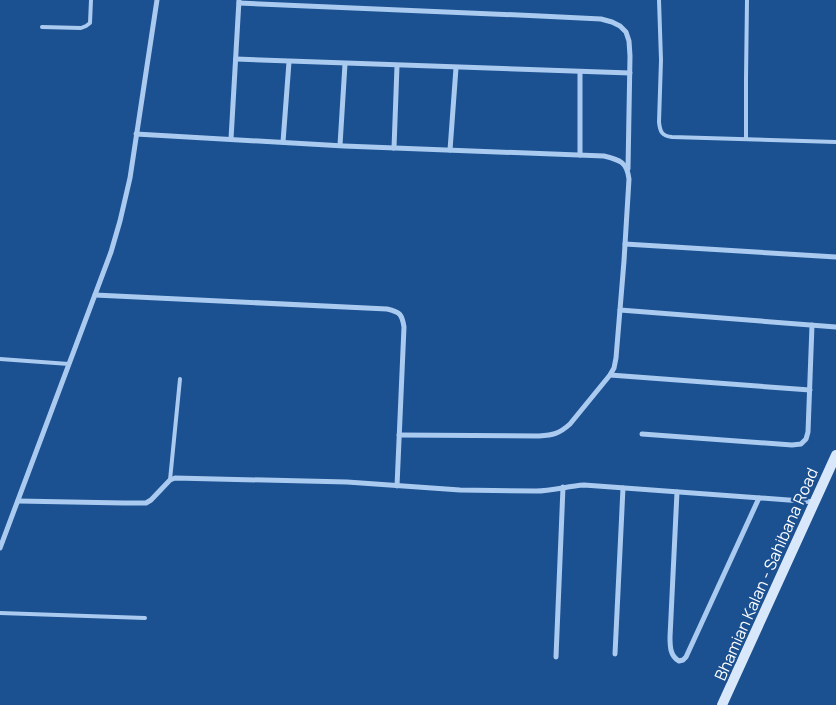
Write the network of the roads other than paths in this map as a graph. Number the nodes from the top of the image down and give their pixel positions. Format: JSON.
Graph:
{"nodes":[{"id":1,"x":91,"y":0,"type":"edge"},
{"id":2,"x":157,"y":0,"type":"edge"},
{"id":3,"x":659,"y":0,"type":"edge"},
{"id":4,"x":747,"y":0,"type":"edge"},
{"id":5,"x":239,"y":2,"type":"edge"},
{"id":6,"x":42,"y":27,"type":"dead end"},
{"id":7,"x":236,"y":59,"type":"junction"},
{"id":8,"x":289,"y":62,"type":"junction"},
{"id":9,"x":345,"y":64,"type":"junction"},
{"id":10,"x":397,"y":66,"type":"junction"},
{"id":11,"x":456,"y":68,"type":"junction"},
{"id":12,"x":580,"y":72,"type":"junction"},
{"id":13,"x":630,"y":73,"type":"junction"},
{"id":14,"x":136,"y":134,"type":"junction"},
{"id":15,"x":231,"y":139,"type":"junction"},
{"id":16,"x":746,"y":139,"type":"junction"},
{"id":17,"x":283,"y":142,"type":"junction"},
{"id":18,"x":836,"y":142,"type":"edge"},
{"id":19,"x":340,"y":146,"type":"junction"},
{"id":20,"x":394,"y":148,"type":"junction"},
{"id":21,"x":450,"y":150,"type":"junction"},
{"id":22,"x":580,"y":155,"type":"junction"},
{"id":23,"x":628,"y":170,"type":"junction"},
{"id":24,"x":625,"y":244,"type":"junction"},
{"id":25,"x":836,"y":257,"type":"edge"},
{"id":26,"x":95,"y":295,"type":"junction"},
{"id":27,"x":620,"y":310,"type":"junction"},
{"id":28,"x":812,"y":325,"type":"junction"},
{"id":29,"x":836,"y":327,"type":"edge"},
{"id":30,"x":0,"y":360,"type":"edge"},
{"id":31,"x":69,"y":364,"type":"junction"},
{"id":32,"x":610,"y":375,"type":"junction"},
{"id":33,"x":180,"y":379,"type":"dead end"},
{"id":34,"x":810,"y":390,"type":"junction"},
{"id":35,"x":642,"y":434,"type":"dead end"},
{"id":36,"x":399,"y":435,"type":"junction"},
{"id":37,"x":836,"y":455,"type":"edge"},
{"id":38,"x":170,"y":480,"type":"junction"},
{"id":39,"x":397,"y":486,"type":"junction"},
{"id":40,"x":563,"y":487,"type":"junction"},
{"id":41,"x":623,"y":488,"type":"junction"},
{"id":42,"x":677,"y":492,"type":"junction"},
{"id":43,"x":759,"y":498,"type":"junction"},
{"id":44,"x":18,"y":501,"type":"junction"},
{"id":45,"x":815,"y":502,"type":"junction"},
{"id":46,"x":0,"y":548,"type":"edge"},
{"id":47,"x":0,"y":613,"type":"edge"},
{"id":48,"x":145,"y":618,"type":"dead end"},
{"id":49,"x":614,"y":654,"type":"dead end"},
{"id":50,"x":556,"y":657,"type":"dead end"},
{"id":51,"x":722,"y":705,"type":"edge"}],
"edges":[{"from":1,"to":6,"type":"lane"},
{"from":2,"to":14,"type":"street"},
{"from":3,"to":16,"type":"lane"},
{"from":4,"to":16,"type":"lane"},
{"from":5,"to":7,"type":"street"},
{"from":5,"to":13,"type":"street"},
{"from":7,"to":8,"type":"street"},
{"from":7,"to":15,"type":"street"},
{"from":8,"to":9,"type":"street"},
{"from":8,"to":17,"type":"street"},
{"from":9,"to":10,"type":"street"},
{"from":9,"to":19,"type":"street"},
{"from":10,"to":11,"type":"street"},
{"from":10,"to":20,"type":"street"},
{"from":11,"to":12,"type":"street"},
{"from":11,"to":21,"type":"street"},
{"from":12,"to":13,"type":"street"},
{"from":12,"to":22,"type":"street"},
{"from":13,"to":23,"type":"street"},
{"from":14,"to":15,"type":"street"},
{"from":14,"to":26,"type":"street"},
{"from":15,"to":17,"type":"street"},
{"from":16,"to":18,"type":"lane"},
{"from":17,"to":19,"type":"street"},
{"from":19,"to":20,"type":"street"},
{"from":20,"to":21,"type":"street"},
{"from":21,"to":22,"type":"street"},
{"from":22,"to":23,"type":"street"},
{"from":23,"to":24,"type":"street"},
{"from":24,"to":25,"type":"street"},
{"from":24,"to":27,"type":"street"},
{"from":26,"to":31,"type":"street"},
{"from":26,"to":36,"type":"street"},
{"from":27,"to":28,"type":"street"},
{"from":27,"to":32,"type":"street"},
{"from":28,"to":29,"type":"street"},
{"from":28,"to":34,"type":"street"},
{"from":30,"to":31,"type":"lane"},
{"from":31,"to":44,"type":"street"},
{"from":32,"to":34,"type":"street"},
{"from":32,"to":36,"type":"street"},
{"from":33,"to":38,"type":"lane"},
{"from":34,"to":35,"type":"street"},
{"from":36,"to":39,"type":"street"},
{"from":37,"to":45,"type":"street","name":"Bhamian Kalan - Sahibana Road"},
{"from":38,"to":39,"type":"street"},
{"from":38,"to":44,"type":"street"},
{"from":39,"to":40,"type":"street"},
{"from":40,"to":41,"type":"street"},
{"from":40,"to":50,"type":"street"},
{"from":41,"to":42,"type":"street"},
{"from":41,"to":49,"type":"street"},
{"from":42,"to":43,"type":"street"},
{"from":42,"to":43,"type":"street"},
{"from":43,"to":45,"type":"street"},
{"from":44,"to":46,"type":"street"},
{"from":45,"to":51,"type":"street","name":"Bhamian Kalan - Sahibana Road"},
{"from":47,"to":48,"type":"lane"}]}
